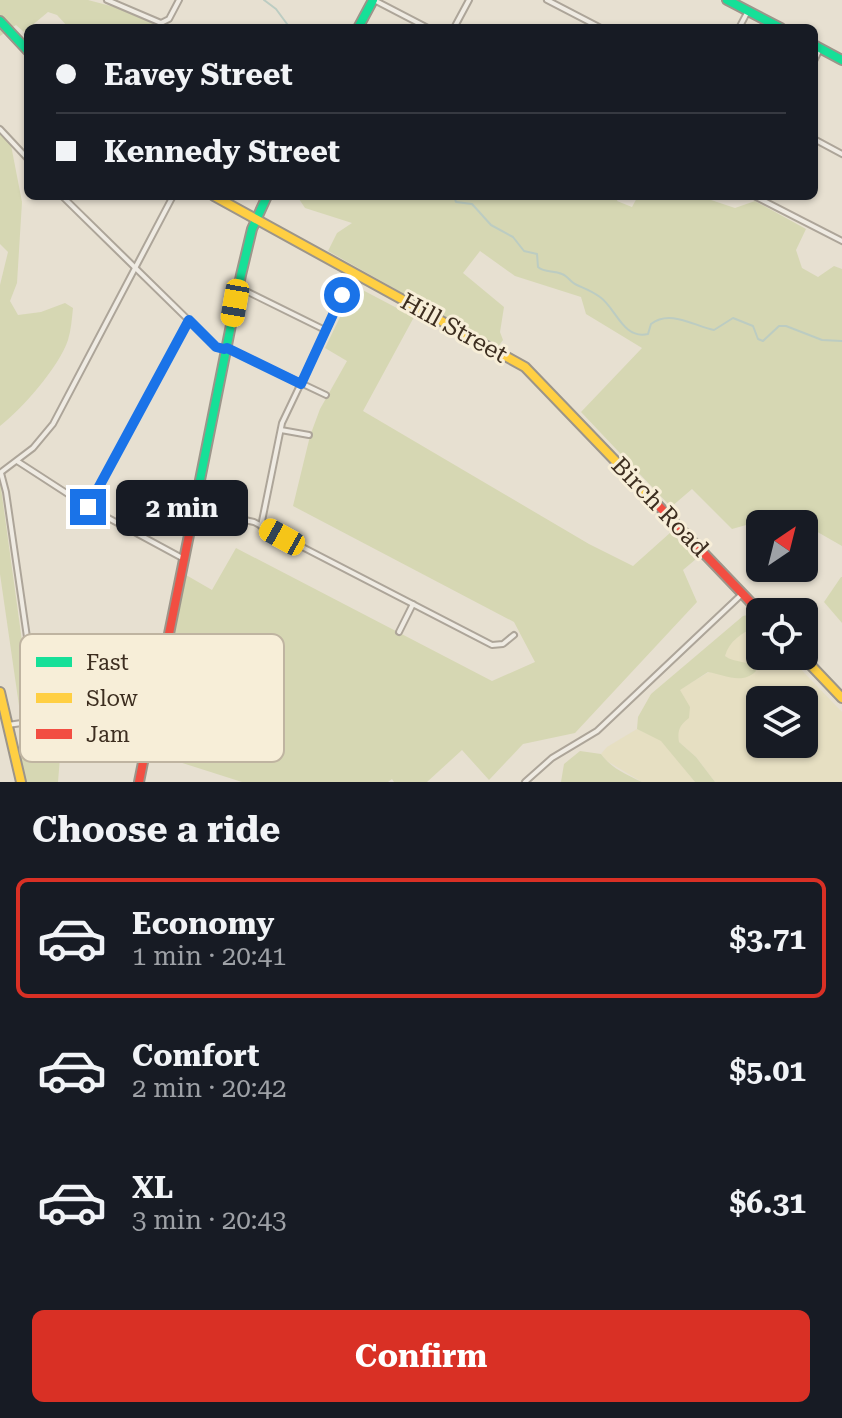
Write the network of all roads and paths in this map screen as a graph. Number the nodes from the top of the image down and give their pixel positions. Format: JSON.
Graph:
{"nodes":[{"id":1,"x":107,"y":0,"type":"edge"},
{"id":2,"x":179,"y":0,"type":"edge"},
{"id":3,"x":374,"y":0,"type":"edge"},
{"id":4,"x":547,"y":0,"type":"edge"},
{"id":5,"x":565,"y":0,"type":"edge"},
{"id":6,"x":727,"y":0,"type":"edge"},
{"id":7,"x":750,"y":0,"type":"edge"},
{"id":8,"x":468,"y":2,"type":"edge"},
{"id":9,"x":561,"y":7,"type":"junction"},
{"id":10,"x":747,"y":10,"type":"junction"},
{"id":11,"x":0,"y":21,"type":"edge"},
{"id":12,"x":360,"y":24,"type":"edge"},
{"id":13,"x":420,"y":24,"type":"edge"},
{"id":14,"x":456,"y":24,"type":"edge"},
{"id":15,"x":593,"y":24,"type":"edge"},
{"id":16,"x":741,"y":24,"type":"edge"},
{"id":17,"x":773,"y":24,"type":"edge"},
{"id":18,"x":24,"y":47,"type":"edge"},
{"id":19,"x":818,"y":48,"type":"edge"},
{"id":20,"x":842,"y":60,"type":"edge"},
{"id":21,"x":1,"y":132,"type":"edge"},
{"id":22,"x":818,"y":141,"type":"edge"},
{"id":23,"x":842,"y":154,"type":"edge"},
{"id":24,"x":24,"y":155,"type":"edge"},
{"id":25,"x":66,"y":200,"type":"edge"},
{"id":26,"x":171,"y":200,"type":"edge"},
{"id":27,"x":221,"y":200,"type":"edge"},
{"id":28,"x":265,"y":200,"type":"edge"},
{"id":29,"x":762,"y":200,"type":"edge"},
{"id":30,"x":256,"y":219,"type":"junction"},
{"id":31,"x":842,"y":241,"type":"edge"},
{"id":32,"x":135,"y":268,"type":"junction"},
{"id":33,"x":354,"y":272,"type":"junction"},
{"id":34,"x":238,"y":287,"type":"junction"},
{"id":35,"x":189,"y":320,"type":"junction"},
{"id":36,"x":325,"y":330,"type":"junction"},
{"id":37,"x":226,"y":348,"type":"junction"},
{"id":38,"x":301,"y":384,"type":"junction"},
{"id":39,"x":326,"y":395,"type":"dead end"},
{"id":40,"x":560,"y":401,"type":"joint"},
{"id":41,"x":281,"y":430,"type":"junction"},
{"id":42,"x":309,"y":435,"type":"dead end"},
{"id":43,"x":17,"y":461,"type":"junction"},
{"id":44,"x":0,"y":473,"type":"edge"},
{"id":45,"x":88,"y":507,"type":"junction"},
{"id":46,"x":194,"y":509,"type":"junction"},
{"id":47,"x":261,"y":526,"type":"junction"},
{"id":48,"x":184,"y":559,"type":"junction"},
{"id":49,"x":742,"y":594,"type":"junction"},
{"id":50,"x":746,"y":598,"type":"edge"},
{"id":51,"x":413,"y":604,"type":"junction"},
{"id":52,"x":399,"y":632,"type":"dead end"},
{"id":53,"x":27,"y":634,"type":"edge"},
{"id":54,"x":169,"y":634,"type":"edge"},
{"id":55,"x":514,"y":635,"type":"dead end"},
{"id":56,"x":815,"y":670,"type":"edge"},
{"id":57,"x":0,"y":692,"type":"edge"},
{"id":58,"x":842,"y":698,"type":"edge"},
{"id":59,"x":20,"y":723,"type":"edge"},
{"id":60,"x":8,"y":725,"type":"junction"},
{"id":61,"x":143,"y":762,"type":"edge"},
{"id":62,"x":530,"y":777,"type":"junction"},
{"id":63,"x":21,"y":782,"type":"edge"},
{"id":64,"x":139,"y":782,"type":"edge"},
{"id":65,"x":525,"y":782,"type":"edge"},
{"id":66,"x":535,"y":782,"type":"edge"}],
"edges":[{"from":1,"to":2,"type":"street"},
{"from":3,"to":12,"type":"street"},
{"from":3,"to":13,"type":"street"},
{"from":4,"to":9,"type":"street"},
{"from":5,"to":9,"type":"street"},
{"from":6,"to":10,"type":"street"},
{"from":7,"to":10,"type":"street"},
{"from":8,"to":14,"type":"street"},
{"from":9,"to":15,"type":"street"},
{"from":10,"to":16,"type":"street"},
{"from":10,"to":17,"type":"street"},
{"from":11,"to":18,"type":"street"},
{"from":19,"to":20,"type":"street"},
{"from":21,"to":24,"type":"street"},
{"from":22,"to":23,"type":"street"},
{"from":25,"to":32,"type":"street"},
{"from":26,"to":32,"type":"street"},
{"from":27,"to":30,"type":"street","name":"Hill Street"},
{"from":28,"to":30,"type":"street"},
{"from":29,"to":31,"type":"street"},
{"from":30,"to":33,"type":"street","name":"Hill Street"},
{"from":30,"to":34,"type":"street"},
{"from":32,"to":35,"type":"street"},
{"from":32,"to":43,"type":"street"},
{"from":33,"to":36,"type":"street"},
{"from":33,"to":40,"type":"street","name":"Hill Street"},
{"from":34,"to":36,"type":"street"},
{"from":34,"to":37,"type":"street"},
{"from":35,"to":37,"type":"street"},
{"from":35,"to":45,"type":"street"},
{"from":36,"to":38,"type":"street"},
{"from":37,"to":38,"type":"street"},
{"from":37,"to":46,"type":"street"},
{"from":38,"to":39,"type":"street"},
{"from":38,"to":41,"type":"street"},
{"from":40,"to":49,"type":"street","name":"Birch Road"},
{"from":41,"to":42,"type":"street"},
{"from":41,"to":47,"type":"street"},
{"from":43,"to":44,"type":"street"},
{"from":43,"to":45,"type":"street"},
{"from":44,"to":53,"type":"street"},
{"from":45,"to":48,"type":"street"},
{"from":46,"to":47,"type":"street"},
{"from":46,"to":48,"type":"street"},
{"from":47,"to":51,"type":"street"},
{"from":48,"to":54,"type":"street"},
{"from":49,"to":50,"type":"street","name":"Birch Road"},
{"from":49,"to":62,"type":"street"},
{"from":51,"to":52,"type":"street"},
{"from":51,"to":55,"type":"street"},
{"from":56,"to":58,"type":"street"},
{"from":57,"to":60,"type":"street"},
{"from":59,"to":60,"type":"street"},
{"from":60,"to":63,"type":"street"},
{"from":61,"to":64,"type":"street"},
{"from":62,"to":65,"type":"street"},
{"from":62,"to":66,"type":"street"}]}
